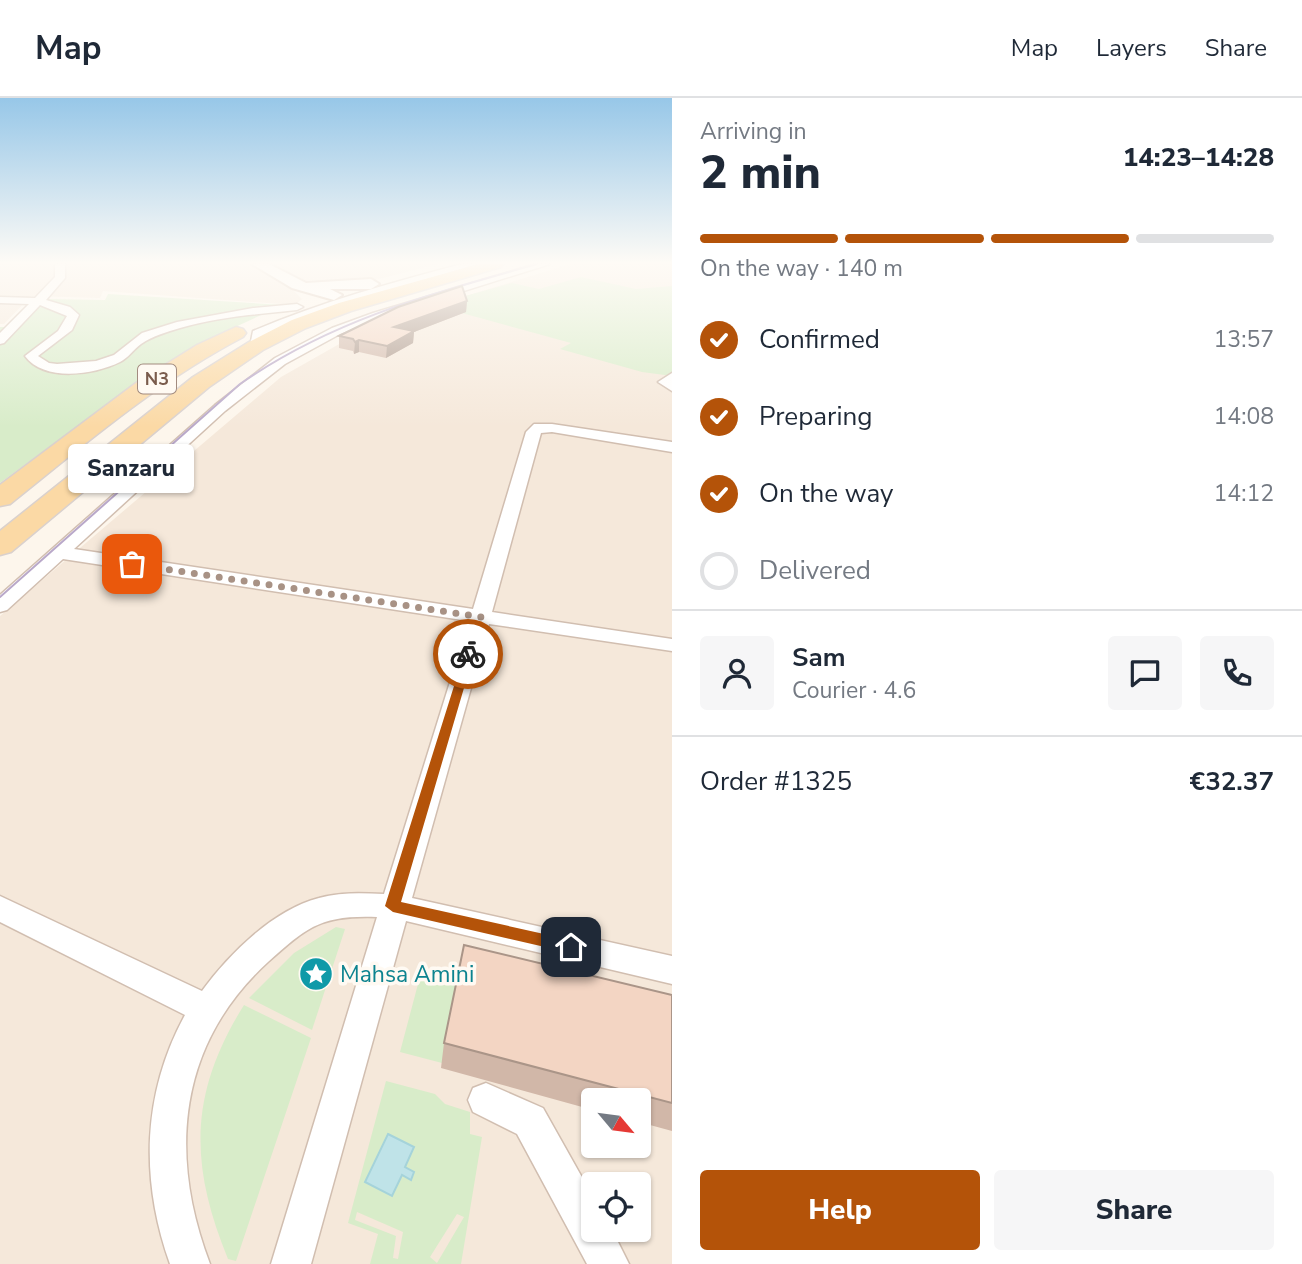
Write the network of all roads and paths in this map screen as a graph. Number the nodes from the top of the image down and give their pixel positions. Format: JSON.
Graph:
{"nodes":[{"id":1,"x":21,"y":318,"type":"edge"},
{"id":2,"x":73,"y":318,"type":"edge"},
{"id":3,"x":207,"y":318,"type":"edge"},
{"id":4,"x":268,"y":318,"type":"edge"},
{"id":5,"x":304,"y":318,"type":"edge"},
{"id":6,"x":370,"y":318,"type":"edge"},
{"id":7,"x":0,"y":340,"type":"edge"},
{"id":8,"x":672,"y":377,"type":"edge"},
{"id":9,"x":672,"y":387,"type":"edge"},
{"id":10,"x":672,"y":446,"type":"edge"},
{"id":11,"x":0,"y":498,"type":"edge"},
{"id":12,"x":0,"y":547,"type":"edge"},
{"id":13,"x":61,"y":553,"type":"junction"},
{"id":14,"x":0,"y":606,"type":"edge"},
{"id":15,"x":481,"y":617,"type":"junction"},
{"id":16,"x":672,"y":645,"type":"edge"},
{"id":17,"x":393,"y":906,"type":"junction"},
{"id":18,"x":0,"y":908,"type":"edge"},
{"id":19,"x":672,"y":970,"type":"edge"},
{"id":20,"x":207,"y":1010,"type":"junction"},
{"id":21,"x":486,"y":1100,"type":"dead end"},
{"id":22,"x":190,"y":1264,"type":"edge"},
{"id":23,"x":291,"y":1264,"type":"edge"},
{"id":24,"x":609,"y":1264,"type":"edge"}],
"edges":[{"from":1,"to":7,"type":"street"},
{"from":2,"to":3,"type":"street"},
{"from":4,"to":11,"type":"main road","number":"N3"},
{"from":5,"to":12,"type":"main road","number":"N3"},
{"from":6,"to":13,"type":"street"},
{"from":8,"to":9,"type":"street"},
{"from":10,"to":15,"type":"street"},
{"from":13,"to":14,"type":"street"},
{"from":13,"to":15,"type":"street"},
{"from":15,"to":16,"type":"street"},
{"from":15,"to":17,"type":"street"},
{"from":17,"to":19,"type":"street"},
{"from":17,"to":20,"type":"street"},
{"from":17,"to":23,"type":"street"},
{"from":18,"to":20,"type":"street"},
{"from":20,"to":22,"type":"street"},
{"from":21,"to":24,"type":"street"}]}
